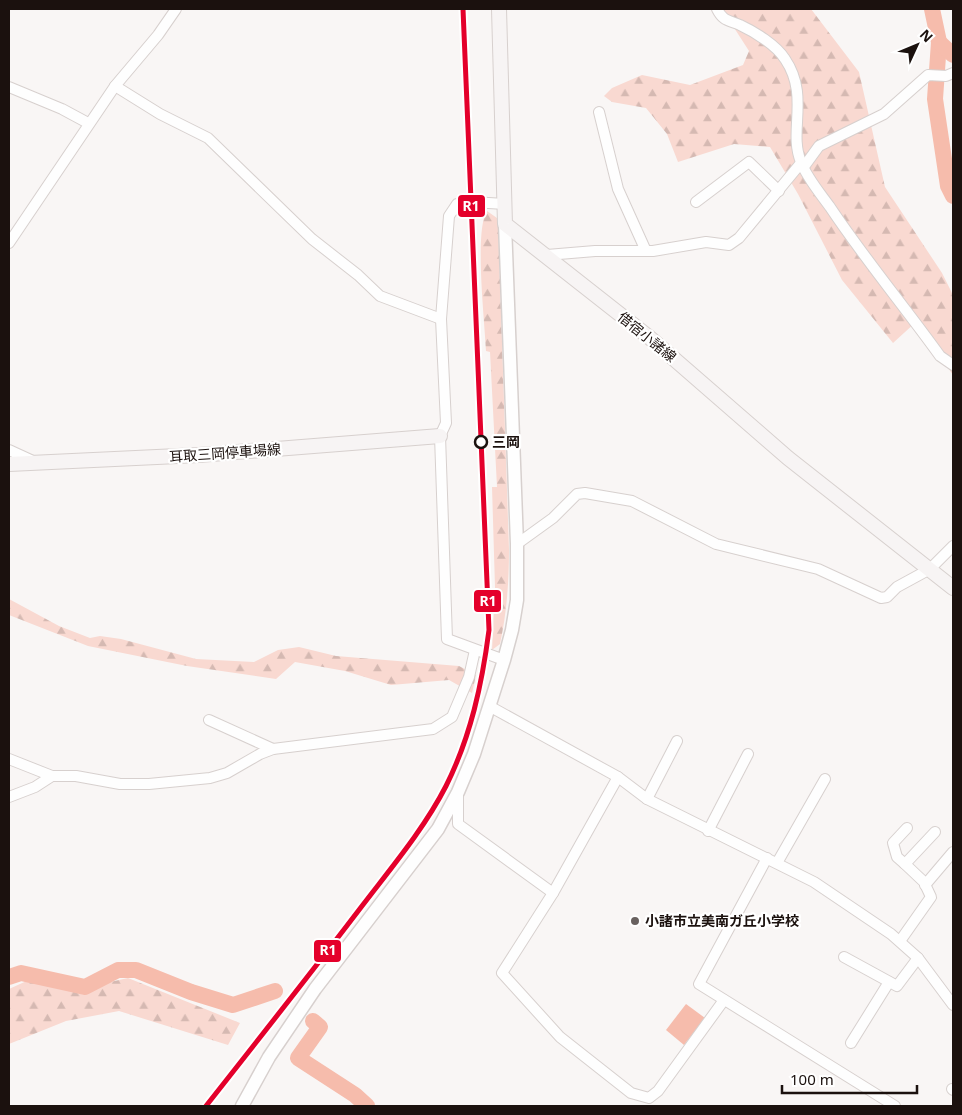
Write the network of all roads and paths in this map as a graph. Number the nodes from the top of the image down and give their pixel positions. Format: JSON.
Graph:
{"nodes":[{"id":1,"x":176,"y":9,"type":"edge"},
{"id":2,"x":499,"y":9,"type":"edge"},
{"id":3,"x":717,"y":9,"type":"edge"},
{"id":4,"x":951,"y":75,"type":"edge"},
{"id":5,"x":114,"y":86,"type":"junction"},
{"id":6,"x":9,"y":87,"type":"edge"},
{"id":7,"x":599,"y":112,"type":"dead end"},
{"id":8,"x":88,"y":123,"type":"junction"},
{"id":9,"x":802,"y":165,"type":"junction"},
{"id":10,"x":779,"y":191,"type":"junction"},
{"id":11,"x":696,"y":202,"type":"dead end"},
{"id":12,"x":506,"y":204,"type":"junction"},
{"id":13,"x":505,"y":224,"type":"junction"},
{"id":14,"x":9,"y":243,"type":"edge"},
{"id":15,"x":646,"y":251,"type":"junction"},
{"id":16,"x":547,"y":255,"type":"junction"},
{"id":17,"x":441,"y":319,"type":"junction"},
{"id":18,"x":953,"y":365,"type":"edge"},
{"id":19,"x":440,"y":436,"type":"junction"},
{"id":20,"x":9,"y":450,"type":"edge"},
{"id":21,"x":34,"y":462,"type":"junction"},
{"id":22,"x":9,"y":464,"type":"edge"},
{"id":23,"x":517,"y":544,"type":"junction"},
{"id":24,"x":953,"y":546,"type":"edge"},
{"id":25,"x":930,"y":569,"type":"junction"},
{"id":26,"x":953,"y":588,"type":"edge"},
{"id":27,"x":475,"y":650,"type":"junction"},
{"id":28,"x":504,"y":660,"type":"junction"},
{"id":29,"x":489,"y":706,"type":"junction"},
{"id":30,"x":209,"y":720,"type":"dead end"},
{"id":31,"x":677,"y":742,"type":"dead end"},
{"id":32,"x":273,"y":749,"type":"junction"},
{"id":33,"x":748,"y":754,"type":"dead end"},
{"id":34,"x":9,"y":759,"type":"edge"},
{"id":35,"x":52,"y":776,"type":"junction"},
{"id":36,"x":618,"y":776,"type":"junction"},
{"id":37,"x":825,"y":779,"type":"dead end"},
{"id":38,"x":458,"y":792,"type":"junction"},
{"id":39,"x":9,"y":797,"type":"edge"},
{"id":40,"x":647,"y":799,"type":"junction"},
{"id":41,"x":907,"y":828,"type":"dead end"},
{"id":42,"x":708,"y":831,"type":"junction"},
{"id":43,"x":935,"y":832,"type":"dead end"},
{"id":44,"x":953,"y":852,"type":"edge"},
{"id":45,"x":772,"y":861,"type":"junction"},
{"id":46,"x":905,"y":864,"type":"junction"},
{"id":47,"x":925,"y":885,"type":"junction"},
{"id":48,"x":552,"y":893,"type":"junction"},
{"id":49,"x":900,"y":941,"type":"junction"},
{"id":50,"x":844,"y":958,"type":"dead end"},
{"id":51,"x":918,"y":958,"type":"junction"},
{"id":52,"x":889,"y":982,"type":"junction"},
{"id":53,"x":724,"y":1000,"type":"junction"},
{"id":54,"x":953,"y":1005,"type":"edge"},
{"id":55,"x":851,"y":1043,"type":"dead end"},
{"id":56,"x":242,"y":1106,"type":"edge"},
{"id":57,"x":895,"y":1106,"type":"edge"}],
"edges":[{"from":1,"to":5,"type":"street"},
{"from":2,"to":12,"type":"main road"},
{"from":3,"to":9,"type":"street"},
{"from":4,"to":9,"type":"street"},
{"from":5,"to":8,"type":"street"},
{"from":5,"to":17,"type":"street"},
{"from":6,"to":8,"type":"street"},
{"from":7,"to":15,"type":"street"},
{"from":8,"to":14,"type":"street"},
{"from":9,"to":10,"type":"street"},
{"from":9,"to":18,"type":"street"},
{"from":10,"to":11,"type":"street"},
{"from":10,"to":15,"type":"street"},
{"from":12,"to":13,"type":"main road"},
{"from":12,"to":17,"type":"street"},
{"from":13,"to":16,"type":"main road","name":"借宿小諸線"},
{"from":13,"to":23,"type":"street"},
{"from":15,"to":16,"type":"street"},
{"from":16,"to":25,"type":"main road","name":"借宿小諸線"},
{"from":17,"to":19,"type":"street"},
{"from":19,"to":21,"type":"main road","name":"耳取三岡停車場線"},
{"from":19,"to":27,"type":"street"},
{"from":20,"to":21,"type":"street"},
{"from":21,"to":22,"type":"main road","name":"耳取三岡停車場線"},
{"from":23,"to":25,"type":"street"},
{"from":23,"to":28,"type":"street"},
{"from":24,"to":25,"type":"street"},
{"from":25,"to":26,"type":"main road","name":"借宿小諸線"},
{"from":27,"to":28,"type":"street"},
{"from":27,"to":32,"type":"street"},
{"from":28,"to":29,"type":"street"},
{"from":29,"to":36,"type":"street"},
{"from":29,"to":38,"type":"street"},
{"from":30,"to":32,"type":"street"},
{"from":31,"to":40,"type":"street"},
{"from":32,"to":35,"type":"street"},
{"from":33,"to":42,"type":"street"},
{"from":34,"to":35,"type":"street"},
{"from":35,"to":39,"type":"street"},
{"from":36,"to":40,"type":"street"},
{"from":36,"to":48,"type":"street"},
{"from":37,"to":45,"type":"street"},
{"from":38,"to":48,"type":"street"},
{"from":38,"to":56,"type":"street"},
{"from":40,"to":42,"type":"street"},
{"from":41,"to":46,"type":"street"},
{"from":42,"to":45,"type":"street"},
{"from":43,"to":46,"type":"street"},
{"from":44,"to":47,"type":"street"},
{"from":45,"to":49,"type":"street"},
{"from":45,"to":53,"type":"street"},
{"from":46,"to":47,"type":"street"},
{"from":47,"to":49,"type":"street"},
{"from":48,"to":53,"type":"street"},
{"from":49,"to":51,"type":"street"},
{"from":50,"to":52,"type":"street"},
{"from":51,"to":52,"type":"street"},
{"from":51,"to":54,"type":"street"},
{"from":52,"to":55,"type":"street"},
{"from":53,"to":57,"type":"street"}]}
